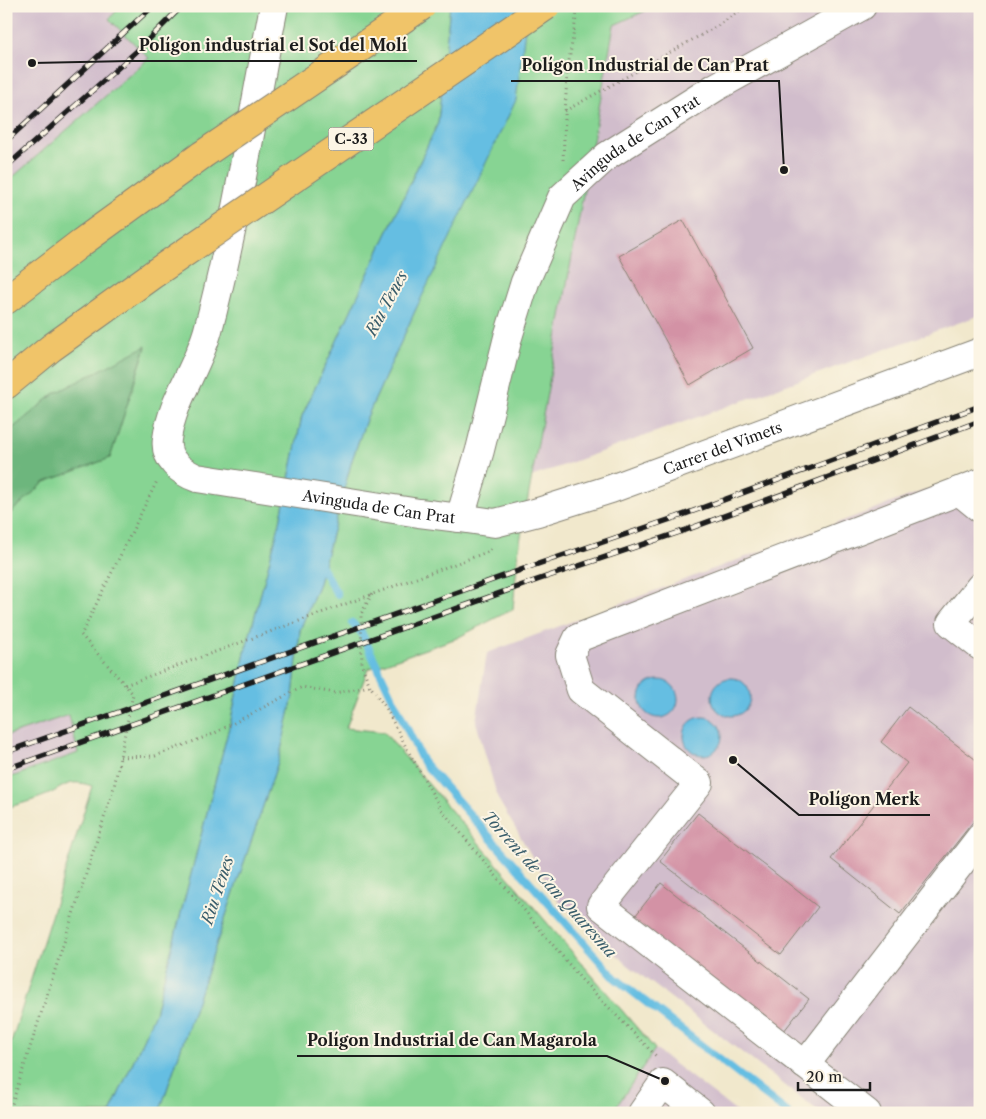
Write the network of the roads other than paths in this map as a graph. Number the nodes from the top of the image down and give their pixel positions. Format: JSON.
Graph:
{"nodes":[{"id":1,"x":274,"y":6,"type":"edge"},
{"id":2,"x":422,"y":6,"type":"edge"},
{"id":3,"x":546,"y":6,"type":"edge"},
{"id":4,"x":862,"y":6,"type":"edge"},
{"id":5,"x":6,"y":300,"type":"edge"},
{"id":6,"x":980,"y":352,"type":"edge"},
{"id":7,"x":6,"y":385,"type":"edge"},
{"id":8,"x":973,"y":494,"type":"edge"},
{"id":9,"x":460,"y":518,"type":"junction"},
{"id":10,"x":980,"y":587,"type":"edge"},
{"id":11,"x":980,"y":646,"type":"edge"},
{"id":12,"x":980,"y":838,"type":"edge"},
{"id":13,"x":805,"y":1065,"type":"junction"},
{"id":14,"x":642,"y":1113,"type":"edge"},
{"id":15,"x":701,"y":1113,"type":"edge"},
{"id":16,"x":866,"y":1113,"type":"edge"}],
"edges":[{"from":1,"to":9,"type":"street","name":"Avinguda de Can Prat"},
{"from":2,"to":5,"type":"highway","bridge":true},
{"from":3,"to":7,"type":"highway","number":"C-33","bridge":true},
{"from":4,"to":9,"type":"street","name":"Avinguda de Can Prat"},
{"from":6,"to":9,"type":"street","name":"Carrer del Vimets"},
{"from":8,"to":13,"type":"street"},
{"from":10,"to":11,"type":"street"},
{"from":12,"to":13,"type":"street"},
{"from":13,"to":16,"type":"street"},
{"from":14,"to":15,"type":"street"}]}
